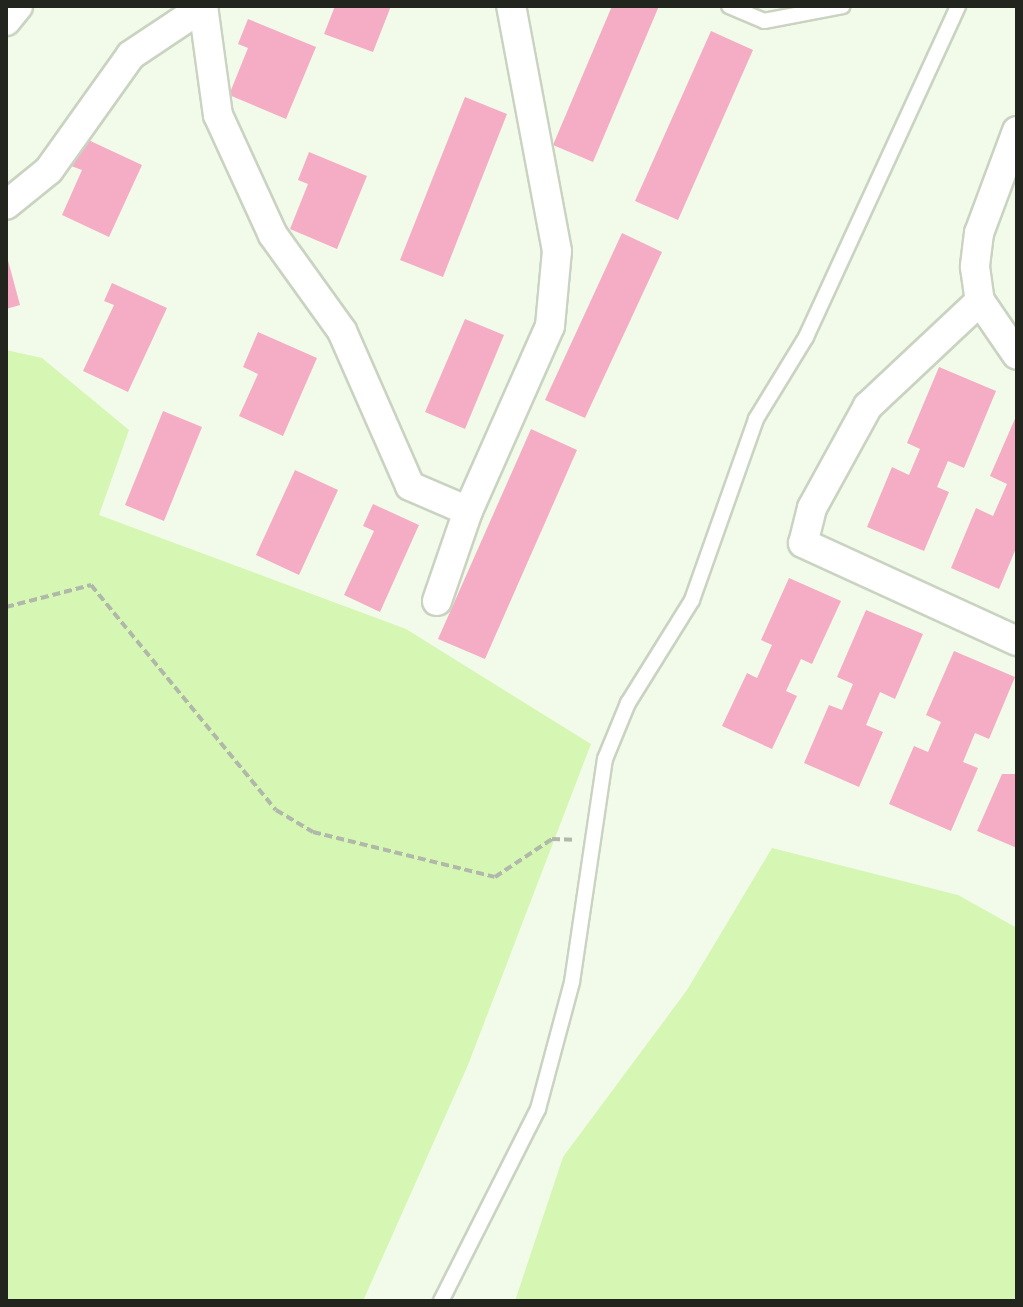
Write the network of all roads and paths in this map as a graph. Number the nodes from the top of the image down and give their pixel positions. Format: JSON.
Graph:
{"nodes":[{"id":1,"x":18,"y":6,"type":"edge"},
{"id":2,"x":203,"y":6,"type":"edge"},
{"id":3,"x":511,"y":6,"type":"edge"},
{"id":4,"x":729,"y":6,"type":"edge"},
{"id":5,"x":843,"y":6,"type":"edge"},
{"id":6,"x":952,"y":7,"type":"edge"},
{"id":7,"x":6,"y":21,"type":"edge"},
{"id":8,"x":1017,"y":131,"type":"edge"},
{"id":9,"x":6,"y":205,"type":"edge"},
{"id":10,"x":980,"y":301,"type":"junction"},
{"id":11,"x":1017,"y":355,"type":"edge"},
{"id":12,"x":468,"y":511,"type":"junction"},
{"id":13,"x":437,"y":601,"type":"dead end"},
{"id":14,"x":6,"y":607,"type":"edge"},
{"id":15,"x":1017,"y":641,"type":"edge"},
{"id":16,"x":592,"y":840,"type":"junction"},
{"id":17,"x":441,"y":1301,"type":"edge"}],
"edges":[{"from":1,"to":7,"type":"street"},
{"from":2,"to":9,"type":"street"},
{"from":2,"to":12,"type":"street"},
{"from":3,"to":12,"type":"street"},
{"from":4,"to":5,"type":"lane"},
{"from":6,"to":16,"type":"lane"},
{"from":8,"to":10,"type":"street"},
{"from":10,"to":11,"type":"street"},
{"from":10,"to":15,"type":"street"},
{"from":12,"to":13,"type":"street"},
{"from":14,"to":16,"type":"path"},
{"from":16,"to":17,"type":"lane"}]}
